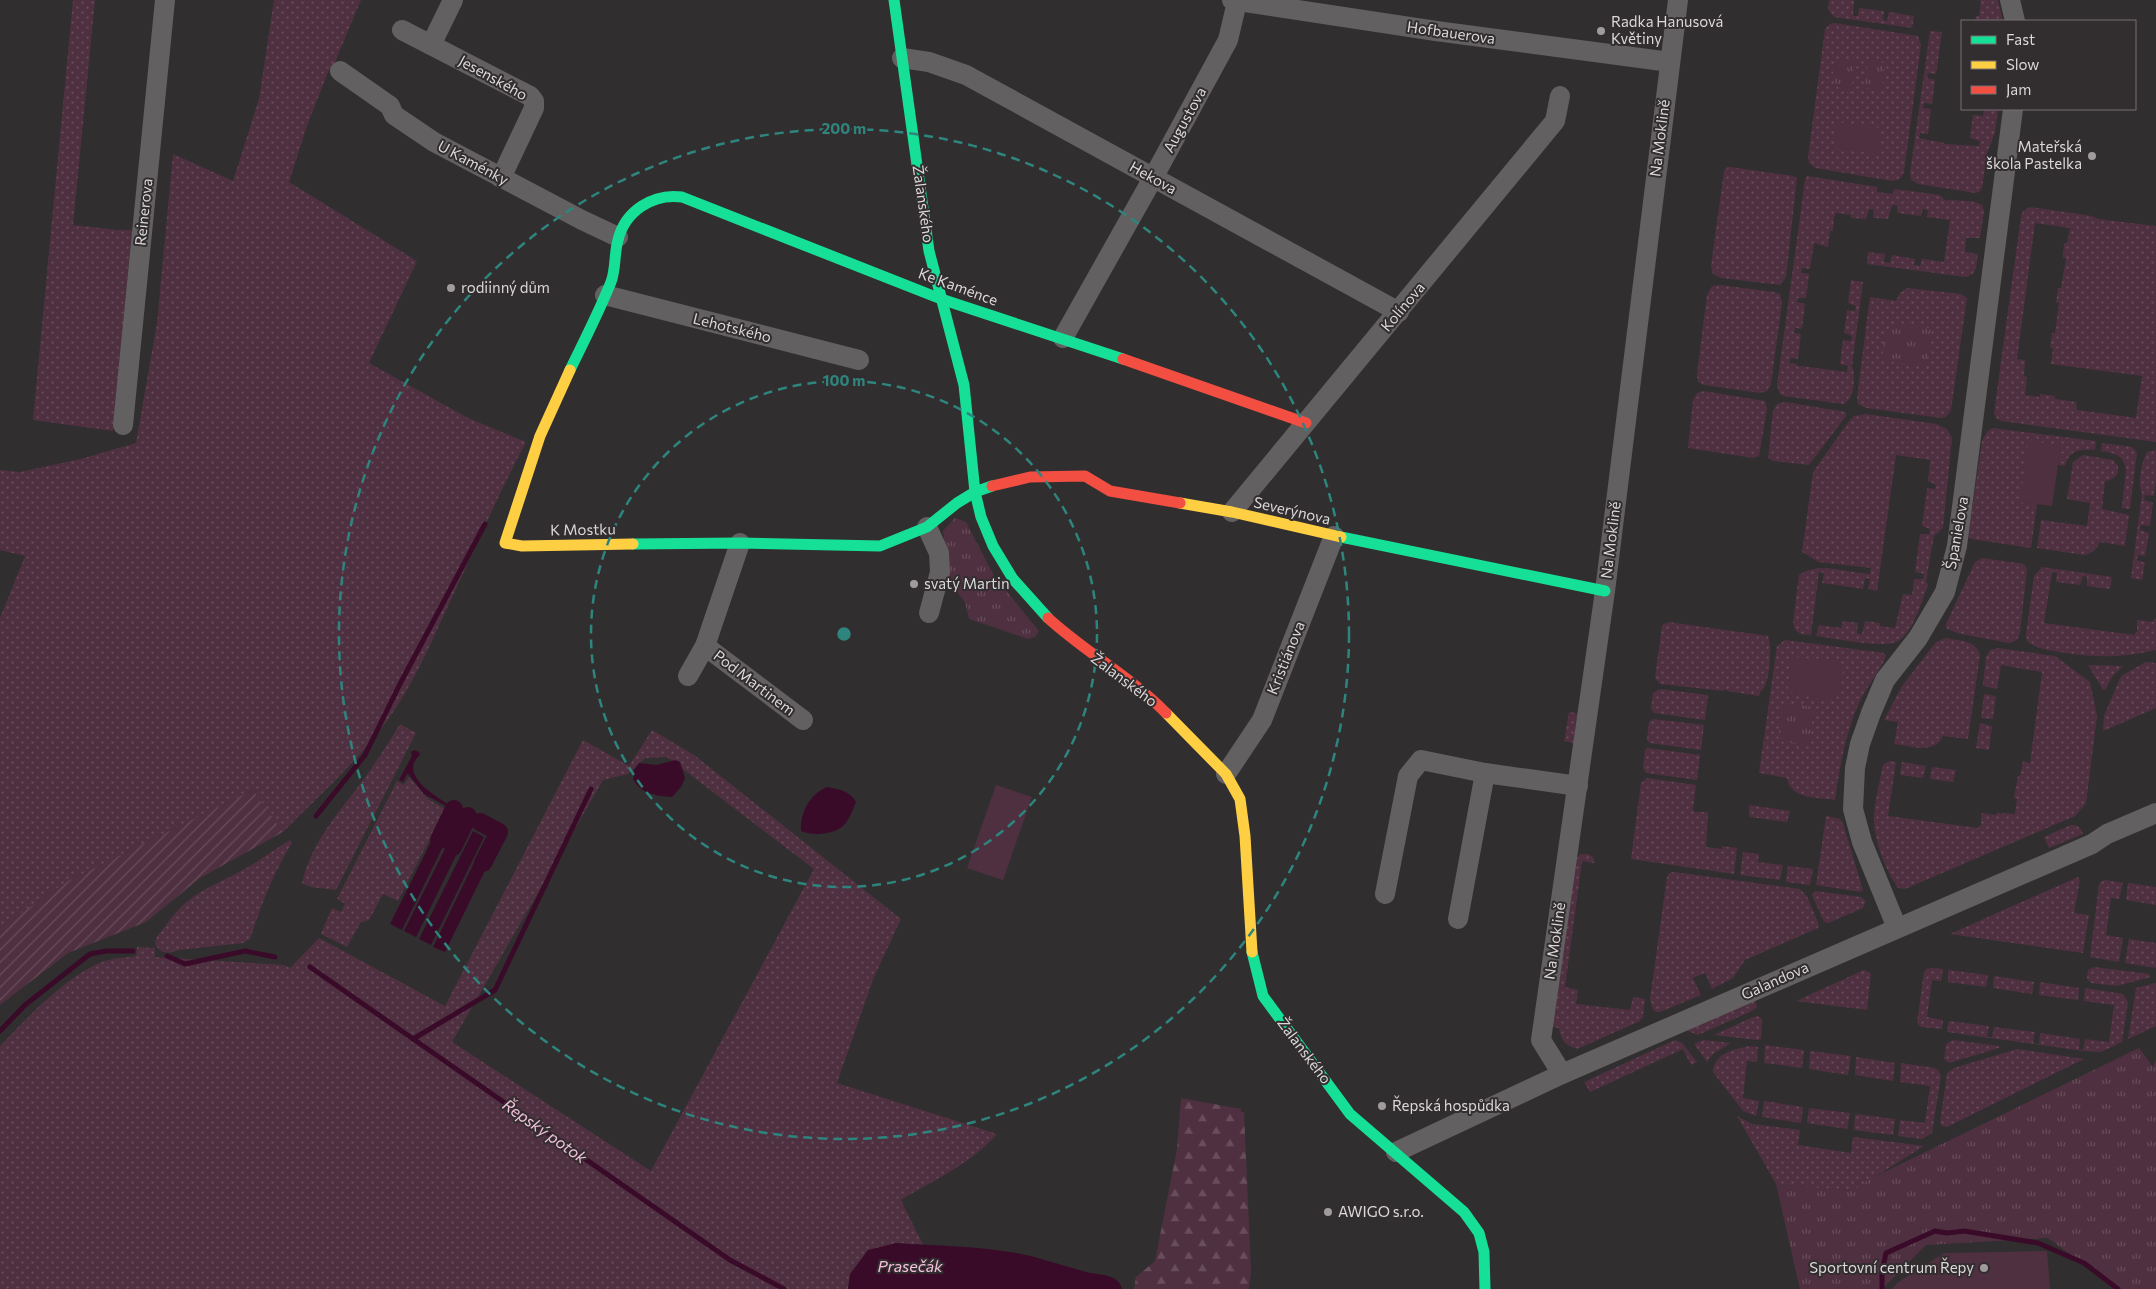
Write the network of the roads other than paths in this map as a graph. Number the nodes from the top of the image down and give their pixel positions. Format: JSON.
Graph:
{"nodes":[{"id":1,"x":165,"y":0,"type":"edge"},
{"id":2,"x":453,"y":0,"type":"edge"},
{"id":3,"x":894,"y":0,"type":"edge"},
{"id":4,"x":1678,"y":0,"type":"edge"},
{"id":5,"x":2010,"y":0,"type":"edge"},
{"id":6,"x":1235,"y":1,"type":"edge"},
{"id":7,"x":2015,"y":20,"type":"edge"},
{"id":8,"x":402,"y":30,"type":"dead end"},
{"id":9,"x":431,"y":45,"type":"junction"},
{"id":10,"x":902,"y":58,"type":"junction"},
{"id":11,"x":1670,"y":62,"type":"junction"},
{"id":12,"x":340,"y":71,"type":"dead end"},
{"id":13,"x":1560,"y":96,"type":"dead end"},
{"id":14,"x":2013,"y":110,"type":"edge"},
{"id":15,"x":501,"y":178,"type":"junction"},
{"id":16,"x":1153,"y":178,"type":"junction"},
{"id":17,"x":618,"y":238,"type":"junction"},
{"id":18,"x":605,"y":295,"type":"junction"},
{"id":19,"x":941,"y":299,"type":"junction"},
{"id":20,"x":1399,"y":312,"type":"junction"},
{"id":21,"x":1063,"y":338,"type":"junction"},
{"id":22,"x":859,"y":360,"type":"dead end"},
{"id":23,"x":1306,"y":423,"type":"junction"},
{"id":24,"x":123,"y":425,"type":"dead end"},
{"id":25,"x":975,"y":492,"type":"junction"},
{"id":26,"x":1232,"y":512,"type":"junction"},
{"id":27,"x":927,"y":527,"type":"junction"},
{"id":28,"x":1334,"y":536,"type":"junction"},
{"id":29,"x":740,"y":543,"type":"junction"},
{"id":30,"x":1605,"y":590,"type":"junction"},
{"id":31,"x":929,"y":613,"type":"dead end"},
{"id":32,"x":704,"y":646,"type":"junction"},
{"id":33,"x":688,"y":676,"type":"dead end"},
{"id":34,"x":803,"y":720,"type":"dead end"},
{"id":35,"x":1485,"y":773,"type":"junction"},
{"id":36,"x":1226,"y":774,"type":"junction"},
{"id":37,"x":1578,"y":786,"type":"junction"},
{"id":38,"x":2156,"y":813,"type":"edge"},
{"id":39,"x":1385,"y":894,"type":"dead end"},
{"id":40,"x":1458,"y":919,"type":"dead end"},
{"id":41,"x":1896,"y":928,"type":"junction"},
{"id":42,"x":1562,"y":1074,"type":"junction"},
{"id":43,"x":1396,"y":1152,"type":"junction"},
{"id":44,"x":1485,"y":1289,"type":"edge"}],
"edges":[{"from":1,"to":24,"type":"street","name":"Reinerova"},
{"from":2,"to":9,"type":"street"},
{"from":3,"to":10,"type":"street","name":"Žalanského"},
{"from":4,"to":11,"type":"street","name":"Na Moklině"},
{"from":5,"to":7,"type":"street"},
{"from":6,"to":11,"type":"street","name":"Hofbauerova"},
{"from":6,"to":16,"type":"street","name":"Augustova"},
{"from":8,"to":9,"type":"street","name":"Jesenského"},
{"from":9,"to":15,"type":"street","name":"Jesenského"},
{"from":10,"to":16,"type":"street","name":"Hekova"},
{"from":10,"to":19,"type":"street","name":"Žalanského"},
{"from":11,"to":30,"type":"street","name":"Na Moklině"},
{"from":12,"to":15,"type":"street","name":"U Kaménky"},
{"from":13,"to":20,"type":"street","name":"Kolínova"},
{"from":14,"to":41,"type":"street","name":"Španielova"},
{"from":15,"to":17,"type":"street","name":"U Kaménky"},
{"from":16,"to":20,"type":"street","name":"Hekova"},
{"from":16,"to":21,"type":"street","name":"Augustova"},
{"from":17,"to":18,"type":"street","name":"K Mostku"},
{"from":17,"to":19,"type":"street","name":"Ke Kaménce"},
{"from":18,"to":22,"type":"street","name":"Lehotského"},
{"from":18,"to":29,"type":"street","name":"K Mostku"},
{"from":19,"to":21,"type":"street","name":"Ke Kaménce"},
{"from":19,"to":25,"type":"street","name":"Žalanského"},
{"from":20,"to":23,"type":"street","name":"Kolínova"},
{"from":21,"to":23,"type":"street","name":"Ke Kaménce"},
{"from":23,"to":26,"type":"street","name":"Kolínova"},
{"from":25,"to":26,"type":"street","name":"Severýnova"},
{"from":25,"to":27,"type":"street","name":"K Mostku"},
{"from":25,"to":36,"type":"street","name":"Žalanského"},
{"from":26,"to":28,"type":"street","name":"Severýnova"},
{"from":27,"to":29,"type":"street","name":"K Mostku"},
{"from":27,"to":31,"type":"street"},
{"from":28,"to":30,"type":"street","name":"Severýnova"},
{"from":28,"to":36,"type":"street","name":"Kristiánova"},
{"from":29,"to":32,"type":"street","name":"Pod Martinem"},
{"from":30,"to":37,"type":"street","name":"Na Moklině"},
{"from":32,"to":33,"type":"street","name":"Pod Martinem"},
{"from":32,"to":34,"type":"street","name":"Pod Martinem"},
{"from":35,"to":37,"type":"street"},
{"from":35,"to":39,"type":"street"},
{"from":35,"to":40,"type":"street"},
{"from":36,"to":43,"type":"street","name":"Žalanského"},
{"from":37,"to":42,"type":"street","name":"Na Moklině"},
{"from":38,"to":41,"type":"street","name":"Galandova"},
{"from":41,"to":42,"type":"street","name":"Galandova"},
{"from":42,"to":43,"type":"street","name":"Galandova"},
{"from":43,"to":44,"type":"street","name":"Žalanského"}]}
